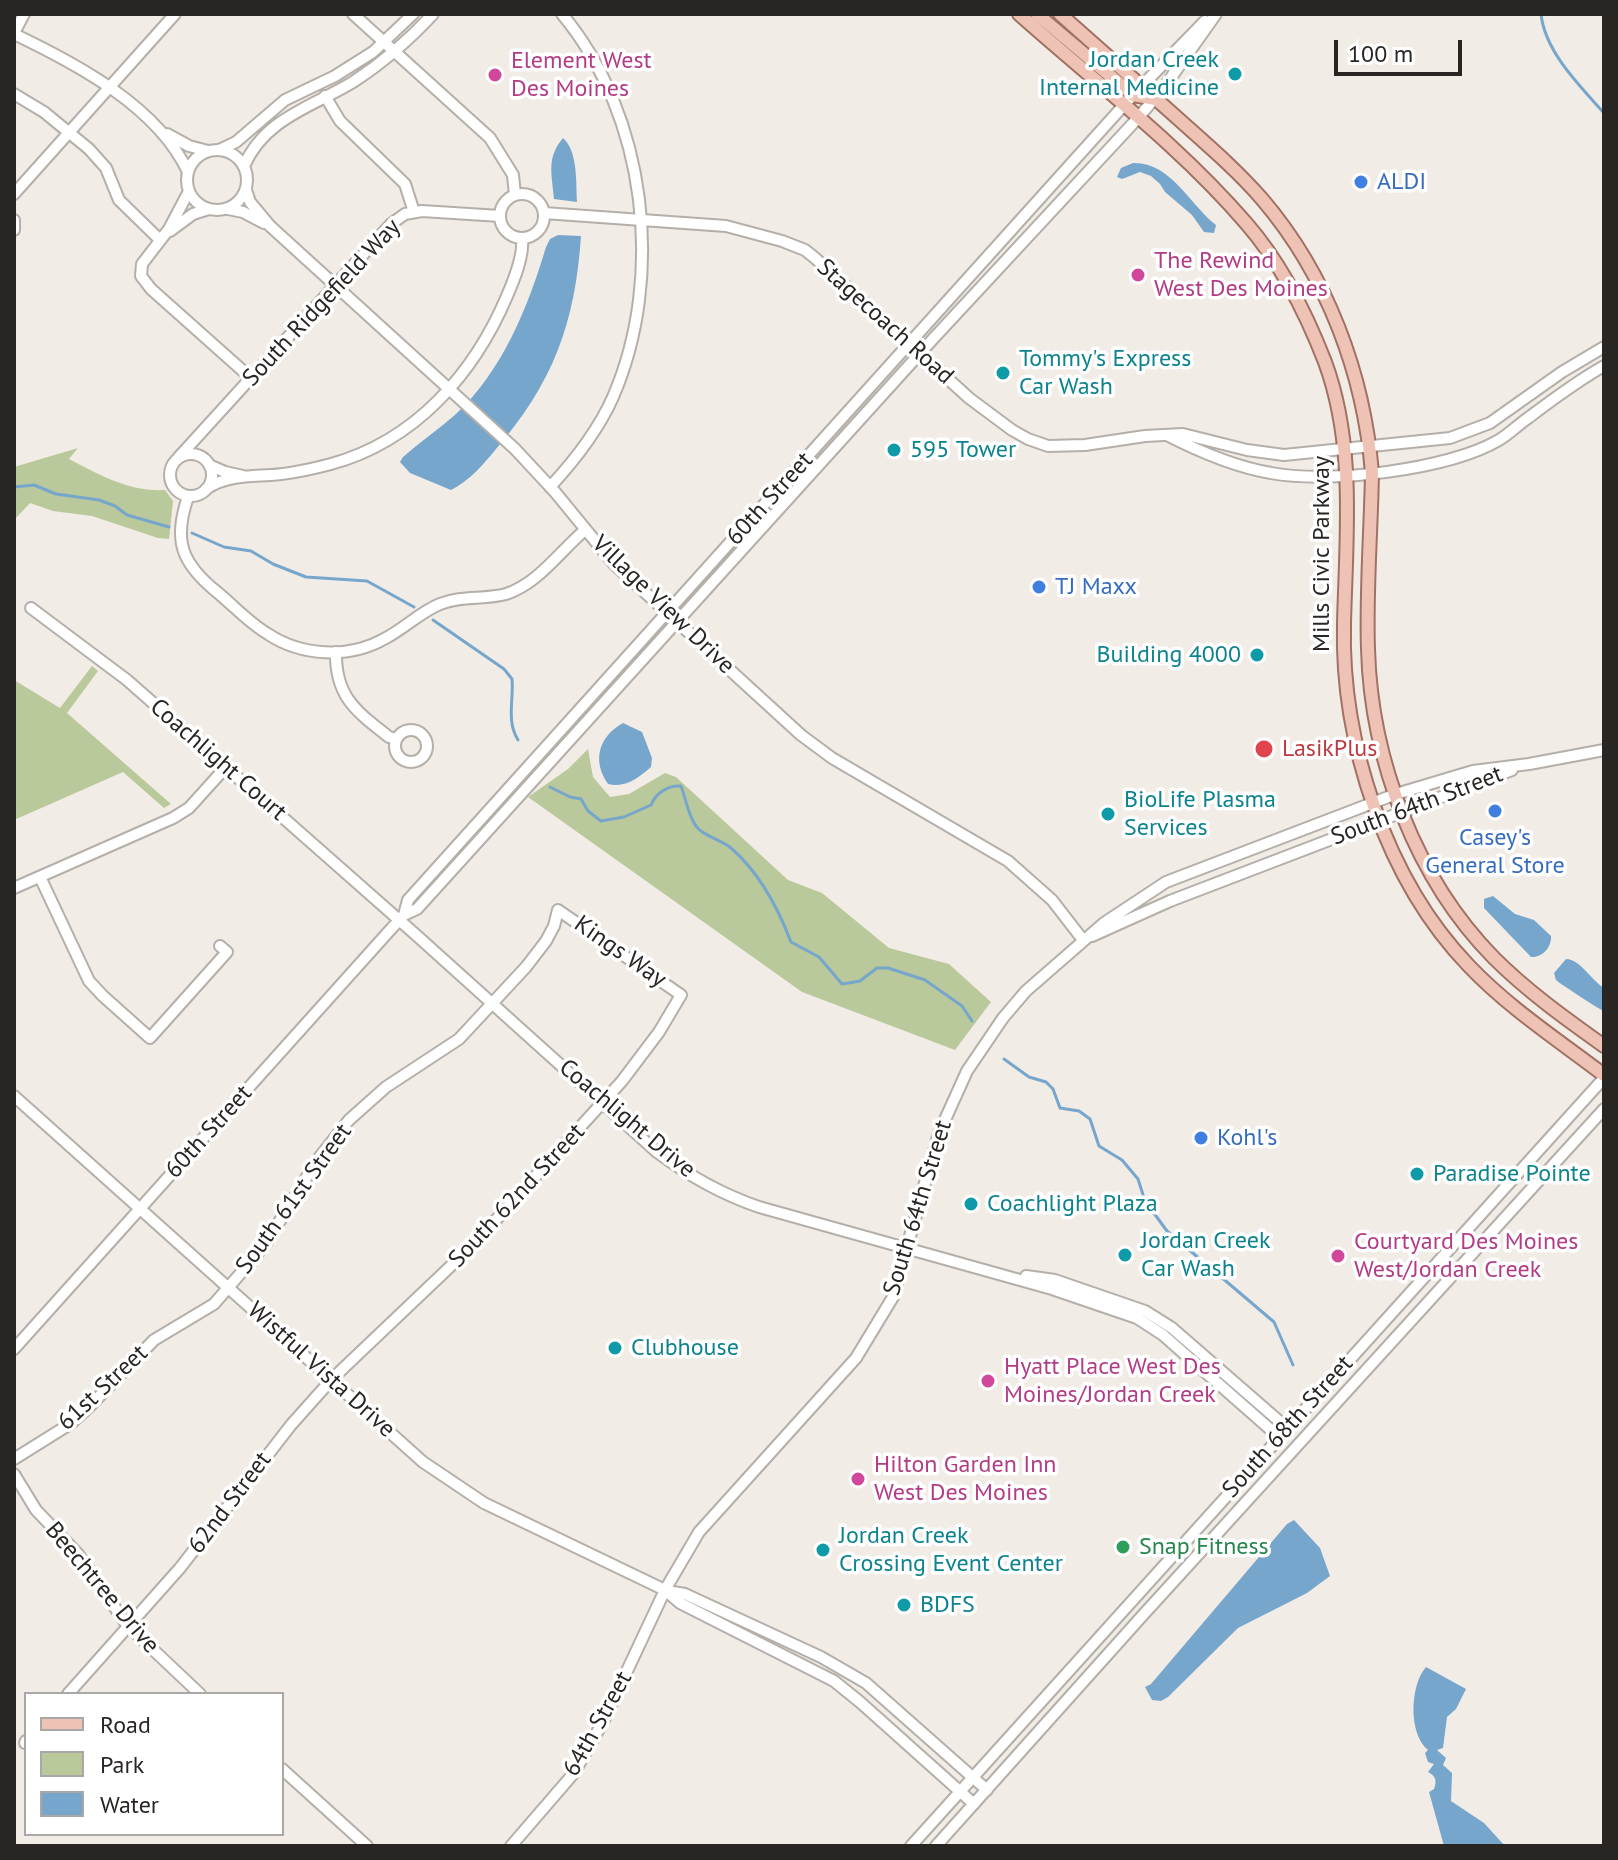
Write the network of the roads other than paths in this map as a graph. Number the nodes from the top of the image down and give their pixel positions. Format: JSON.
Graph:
{"nodes":[{"id":1,"x":24,"y":14,"type":"edge"},
{"id":2,"x":175,"y":14,"type":"edge"},
{"id":3,"x":353,"y":14,"type":"edge"},
{"id":4,"x":413,"y":14,"type":"edge"},
{"id":5,"x":433,"y":14,"type":"edge"},
{"id":6,"x":562,"y":14,"type":"edge"},
{"id":7,"x":1019,"y":14,"type":"edge"},
{"id":8,"x":1037,"y":14,"type":"edge"},
{"id":9,"x":1060,"y":14,"type":"edge"},
{"id":10,"x":1214,"y":14,"type":"edge"},
{"id":11,"x":14,"y":34,"type":"edge"},
{"id":12,"x":385,"y":43,"type":"junction"},
{"id":13,"x":396,"y":53,"type":"junction"},
{"id":14,"x":108,"y":87,"type":"junction"},
{"id":15,"x":1137,"y":90,"type":"junction"},
{"id":16,"x":14,"y":94,"type":"edge"},
{"id":17,"x":325,"y":96,"type":"junction"},
{"id":18,"x":1156,"y":99,"type":"junction"},
{"id":19,"x":1123,"y":105,"type":"junction"},
{"id":20,"x":1138,"y":118,"type":"junction"},
{"id":21,"x":68,"y":131,"type":"junction"},
{"id":22,"x":165,"y":133,"type":"junction"},
{"id":23,"x":214,"y":151,"type":"junction"},
{"id":24,"x":244,"y":166,"type":"junction"},
{"id":25,"x":188,"y":172,"type":"junction"},
{"id":26,"x":246,"y":190,"type":"junction"},
{"id":27,"x":189,"y":191,"type":"junction"},
{"id":28,"x":14,"y":194,"type":"edge"},
{"id":29,"x":515,"y":195,"type":"junction"},
{"id":30,"x":214,"y":209,"type":"junction"},
{"id":31,"x":414,"y":212,"type":"junction"},
{"id":32,"x":544,"y":213,"type":"junction"},
{"id":33,"x":500,"y":216,"type":"junction"},
{"id":34,"x":14,"y":220,"type":"edge"},
{"id":35,"x":639,"y":220,"type":"junction"},
{"id":36,"x":270,"y":226,"type":"junction"},
{"id":37,"x":14,"y":230,"type":"edge"},
{"id":38,"x":163,"y":237,"type":"junction"},
{"id":39,"x":522,"y":238,"type":"junction"},
{"id":40,"x":336,"y":285,"type":"junction"},
{"id":41,"x":908,"y":343,"type":"junction"},
{"id":42,"x":1604,"y":347,"type":"edge"},
{"id":43,"x":920,"y":354,"type":"junction"},
{"id":44,"x":1604,"y":366,"type":"edge"},
{"id":45,"x":252,"y":379,"type":"junction"},
{"id":46,"x":450,"y":388,"type":"junction"},
{"id":47,"x":208,"y":427,"type":"junction"},
{"id":48,"x":1165,"y":434,"type":"junction"},
{"id":49,"x":1370,"y":447,"type":"junction"},
{"id":50,"x":1344,"y":449,"type":"junction"},
{"id":51,"x":178,"y":458,"type":"junction"},
{"id":52,"x":206,"y":462,"type":"junction"},
{"id":53,"x":1372,"y":473,"type":"junction"},
{"id":54,"x":1346,"y":475,"type":"junction"},
{"id":55,"x":245,"y":476,"type":"junction"},
{"id":56,"x":550,"y":487,"type":"junction"},
{"id":57,"x":206,"y":489,"type":"junction"},
{"id":58,"x":188,"y":497,"type":"junction"},
{"id":59,"x":585,"y":530,"type":"junction"},
{"id":60,"x":31,"y":608,"type":"dead end"},
{"id":61,"x":666,"y":611,"type":"junction"},
{"id":62,"x":677,"y":621,"type":"junction"},
{"id":63,"x":336,"y":652,"type":"junction"},
{"id":64,"x":396,"y":739,"type":"dead end"},
{"id":65,"x":1604,"y":750,"type":"edge"},
{"id":66,"x":1529,"y":764,"type":"junction"},
{"id":67,"x":226,"y":767,"type":"junction"},
{"id":68,"x":1396,"y":794,"type":"junction"},
{"id":69,"x":1374,"y":803,"type":"junction"},
{"id":70,"x":1402,"y":811,"type":"junction"},
{"id":71,"x":1380,"y":820,"type":"junction"},
{"id":72,"x":40,"y":877,"type":"junction"},
{"id":73,"x":14,"y":888,"type":"edge"},
{"id":74,"x":558,"y":910,"type":"joint"},
{"id":75,"x":402,"y":918,"type":"junction"},
{"id":76,"x":1083,"y":940,"type":"junction"},
{"id":77,"x":220,"y":946,"type":"dead end"},
{"id":78,"x":681,"y":995,"type":"joint"},
{"id":79,"x":493,"y":1003,"type":"junction"},
{"id":80,"x":1604,"y":1046,"type":"edge"},
{"id":81,"x":1604,"y":1076,"type":"edge"},
{"id":82,"x":14,"y":1096,"type":"edge"},
{"id":83,"x":603,"y":1102,"type":"junction"},
{"id":84,"x":1604,"y":1109,"type":"edge"},
{"id":85,"x":141,"y":1208,"type":"junction"},
{"id":86,"x":907,"y":1247,"type":"junction"},
{"id":87,"x":988,"y":1270,"type":"junction"},
{"id":88,"x":230,"y":1287,"type":"junction"},
{"id":89,"x":14,"y":1349,"type":"edge"},
{"id":90,"x":332,"y":1379,"type":"junction"},
{"id":91,"x":1287,"y":1428,"type":"junction"},
{"id":92,"x":1279,"y":1437,"type":"junction"},
{"id":93,"x":14,"y":1459,"type":"edge"},
{"id":94,"x":14,"y":1474,"type":"edge"},
{"id":95,"x":665,"y":1590,"type":"junction"},
{"id":96,"x":128,"y":1627,"type":"junction"},
{"id":97,"x":70,"y":1692,"type":"edge"},
{"id":98,"x":198,"y":1692,"type":"edge"},
{"id":99,"x":284,"y":1771,"type":"edge"},
{"id":100,"x":974,"y":1777,"type":"junction"},
{"id":101,"x":987,"y":1790,"type":"junction"},
{"id":102,"x":960,"y":1792,"type":"junction"},
{"id":103,"x":974,"y":1804,"type":"junction"},
{"id":104,"x":367,"y":1846,"type":"edge"},
{"id":105,"x":511,"y":1846,"type":"edge"},
{"id":106,"x":911,"y":1846,"type":"edge"},
{"id":107,"x":936,"y":1846,"type":"edge"}],
"edges":[{"from":1,"to":11,"type":"street"},
{"from":2,"to":14,"type":"street"},
{"from":3,"to":12,"type":"street"},
{"from":4,"to":12,"type":"street"},
{"from":5,"to":13,"type":"street"},
{"from":6,"to":35,"type":"street"},
{"from":7,"to":19,"type":"main road","name":"Mills Civic Parkway"},
{"from":8,"to":15,"type":"main road"},
{"from":9,"to":15,"type":"main road"},
{"from":10,"to":15,"type":"street","name":"60th Street"},
{"from":10,"to":18,"type":"street","name":"60th Street"},
{"from":11,"to":14,"type":"street"},
{"from":12,"to":13,"type":"street"},
{"from":12,"to":23,"type":"street"},
{"from":13,"to":17,"type":"street"},
{"from":13,"to":29,"type":"street"},
{"from":14,"to":21,"type":"street"},
{"from":14,"to":22,"type":"street"},
{"from":15,"to":18,"type":"main road"},
{"from":15,"to":19,"type":"street","name":"60th Street"},
{"from":16,"to":21,"type":"street"},
{"from":17,"to":24,"type":"street"},
{"from":17,"to":31,"type":"street"},
{"from":18,"to":20,"type":"street","name":"60th Street"},
{"from":18,"to":49,"type":"main road","name":"Mills Civic Parkway"},
{"from":19,"to":20,"type":"main road","name":"Mills Civic Parkway"},
{"from":19,"to":41,"type":"street","name":"60th Street"},
{"from":20,"to":43,"type":"street","name":"60th Street"},
{"from":20,"to":50,"type":"main road","name":"Mills Civic Parkway"},
{"from":21,"to":28,"type":"street"},
{"from":21,"to":38,"type":"street"},
{"from":22,"to":23,"type":"street"},
{"from":22,"to":25,"type":"street"},
{"from":23,"to":24,"type":"street"},
{"from":23,"to":25,"type":"street"},
{"from":24,"to":26,"type":"street"},
{"from":25,"to":27,"type":"street"},
{"from":26,"to":30,"type":"street"},
{"from":26,"to":36,"type":"street","name":"Village View Drive"},
{"from":27,"to":30,"type":"street"},
{"from":27,"to":38,"type":"street"},
{"from":29,"to":32,"type":"street"},
{"from":29,"to":33,"type":"street"},
{"from":30,"to":36,"type":"street"},
{"from":30,"to":38,"type":"street"},
{"from":31,"to":33,"type":"street","name":"South Ridgefield Way"},
{"from":31,"to":40,"type":"street","name":"South Ridgefield Way"},
{"from":32,"to":35,"type":"street","name":"Stagecoach Road"},
{"from":32,"to":39,"type":"street"},
{"from":33,"to":39,"type":"street"},
{"from":34,"to":37,"type":"street"},
{"from":35,"to":41,"type":"street","name":"Stagecoach Road"},
{"from":35,"to":56,"type":"street"},
{"from":36,"to":40,"type":"street","name":"Village View Drive"},
{"from":38,"to":45,"type":"street"},
{"from":39,"to":46,"type":"street"},
{"from":40,"to":45,"type":"street","name":"South Ridgefield Way"},
{"from":40,"to":46,"type":"street","name":"Village View Drive"},
{"from":41,"to":43,"type":"street","name":"Stagecoach Road"},
{"from":41,"to":61,"type":"street","name":"60th Street"},
{"from":42,"to":49,"type":"street","name":"Stagecoach Road"},
{"from":43,"to":48,"type":"street","name":"Stagecoach Road"},
{"from":43,"to":62,"type":"street","name":"60th Street"},
{"from":44,"to":53,"type":"street"},
{"from":45,"to":47,"type":"street","name":"South Ridgefield Way"},
{"from":46,"to":55,"type":"street"},
{"from":46,"to":56,"type":"street","name":"Village View Drive"},
{"from":47,"to":51,"type":"street","name":"South Ridgefield Way"},
{"from":47,"to":52,"type":"street"},
{"from":48,"to":50,"type":"street","name":"Stagecoach Road"},
{"from":48,"to":54,"type":"street"},
{"from":49,"to":50,"type":"street","name":"Stagecoach Road"},
{"from":49,"to":53,"type":"main road","name":"Mills Civic Parkway"},
{"from":50,"to":54,"type":"main road","name":"Mills Civic Parkway"},
{"from":51,"to":52,"type":"street"},
{"from":51,"to":58,"type":"street"},
{"from":52,"to":55,"type":"street"},
{"from":52,"to":57,"type":"street"},
{"from":53,"to":54,"type":"street"},
{"from":53,"to":68,"type":"main road","name":"Mills Civic Parkway"},
{"from":54,"to":69,"type":"main road","name":"Mills Civic Parkway"},
{"from":55,"to":57,"type":"street"},
{"from":56,"to":59,"type":"street","name":"Village View Drive"},
{"from":57,"to":58,"type":"street"},
{"from":58,"to":63,"type":"street"},
{"from":59,"to":61,"type":"street","name":"Village View Drive"},
{"from":59,"to":63,"type":"street"},
{"from":60,"to":67,"type":"street","name":"Coachlight Court"},
{"from":61,"to":62,"type":"street","name":"Village View Drive"},
{"from":61,"to":75,"type":"street","name":"60th Street"},
{"from":62,"to":75,"type":"street","name":"60th Street"},
{"from":62,"to":76,"type":"street","name":"Village View Drive"},
{"from":63,"to":64,"type":"street"},
{"from":65,"to":66,"type":"street","name":"South 64th Street"},
{"from":66,"to":68,"type":"street","name":"South 64th Street"},
{"from":66,"to":70,"type":"street","name":"South 64th Street"},
{"from":67,"to":72,"type":"street"},
{"from":67,"to":75,"type":"street","name":"Coachlight Court"},
{"from":68,"to":69,"type":"street","name":"South 64th Street"},
{"from":68,"to":70,"type":"main road","name":"Mills Civic Parkway"},
{"from":69,"to":71,"type":"main road","name":"Mills Civic Parkway"},
{"from":69,"to":76,"type":"street","name":"South 64th Street"},
{"from":70,"to":71,"type":"street","name":"South 64th Street"},
{"from":70,"to":80,"type":"main road","name":"Mills Civic Parkway"},
{"from":71,"to":76,"type":"street","name":"South 64th Street"},
{"from":71,"to":81,"type":"main road","name":"Mills Civic Parkway"},
{"from":72,"to":73,"type":"street"},
{"from":72,"to":77,"type":"street"},
{"from":74,"to":78,"type":"street","name":"Kings Way"},
{"from":74,"to":79,"type":"street","name":"South 61st Street"},
{"from":75,"to":79,"type":"street","name":"Coachlight Drive"},
{"from":75,"to":85,"type":"street","name":"60th Street"},
{"from":76,"to":86,"type":"street","name":"South 64th Street"},
{"from":78,"to":83,"type":"street","name":"South 62nd Street"},
{"from":79,"to":83,"type":"street","name":"Coachlight Drive"},
{"from":79,"to":88,"type":"street","name":"South 61st Street"},
{"from":81,"to":91,"type":"street","name":"South 68th Street"},
{"from":82,"to":85,"type":"street","name":"Wistful Vista Drive"},
{"from":83,"to":86,"type":"street","name":"Coachlight Drive"},
{"from":83,"to":90,"type":"street","name":"South 62nd Street"},
{"from":84,"to":101,"type":"street","name":"South 68th Street"},
{"from":85,"to":88,"type":"street","name":"Wistful Vista Drive"},
{"from":85,"to":89,"type":"street","name":"60th Street"},
{"from":86,"to":87,"type":"street","name":"Coachlight Drive"},
{"from":86,"to":95,"type":"street","name":"South 64th Street"},
{"from":87,"to":91,"type":"street","name":"Coachlight Drive"},
{"from":87,"to":92,"type":"street","name":"Coachlight Drive"},
{"from":88,"to":90,"type":"street","name":"Wistful Vista Drive"},
{"from":88,"to":93,"type":"street","name":"61st Street"},
{"from":90,"to":95,"type":"street","name":"Wistful Vista Drive"},
{"from":90,"to":96,"type":"street","name":"62nd Street"},
{"from":91,"to":92,"type":"street","name":"South 68th Street"},
{"from":92,"to":100,"type":"street","name":"South 68th Street"},
{"from":94,"to":96,"type":"street","name":"Beechtree Drive"},
{"from":95,"to":100,"type":"street","name":"Wistful Vista Drive"},
{"from":95,"to":102,"type":"street","name":"Wistful Vista Drive"},
{"from":95,"to":105,"type":"street","name":"64th Street"},
{"from":96,"to":97,"type":"street","name":"62nd Street"},
{"from":96,"to":98,"type":"street","name":"Beechtree Drive"},
{"from":99,"to":104,"type":"street"},
{"from":100,"to":101,"type":"street","name":"Wistful Vista Drive"},
{"from":100,"to":102,"type":"street","name":"South 68th Street"},
{"from":101,"to":103,"type":"street","name":"South 68th Street"},
{"from":102,"to":103,"type":"street","name":"Wistful Vista Drive"},
{"from":102,"to":106,"type":"street","name":"South 68th Street"},
{"from":103,"to":107,"type":"street","name":"South 68th Street"}]}
